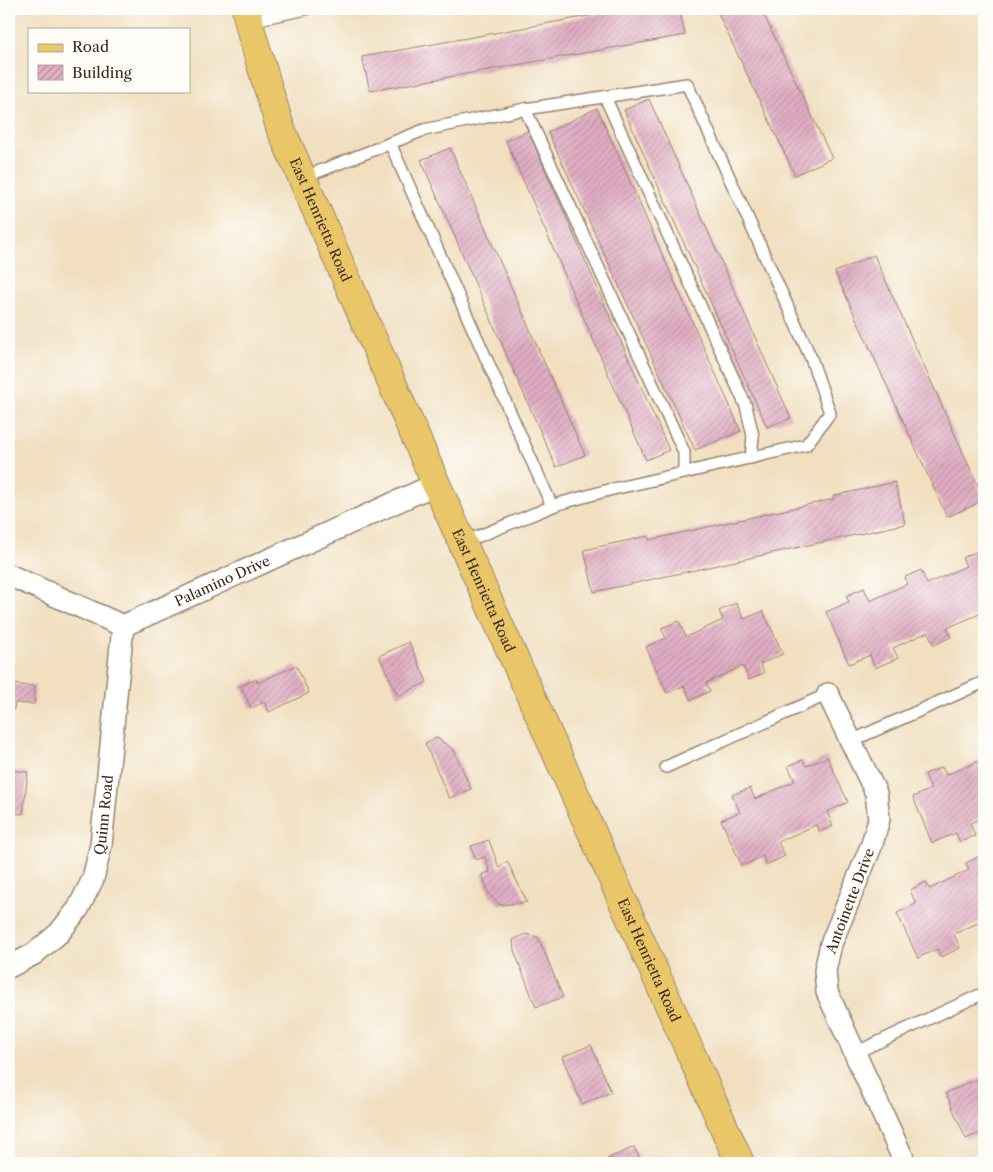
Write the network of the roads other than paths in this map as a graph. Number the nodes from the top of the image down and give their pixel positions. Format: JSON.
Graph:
{"nodes":[{"id":1,"x":306,"y":9,"type":"edge"},
{"id":2,"x":248,"y":15,"type":"edge"},
{"id":3,"x":605,"y":97,"type":"junction"},
{"id":4,"x":525,"y":109,"type":"junction"},
{"id":5,"x":390,"y":143,"type":"junction"},
{"id":6,"x":302,"y":178,"type":"junction"},
{"id":7,"x":751,"y":458,"type":"junction"},
{"id":8,"x":684,"y":473,"type":"junction"},
{"id":9,"x":436,"y":484,"type":"junction"},
{"id":10,"x":552,"y":506,"type":"junction"},
{"id":11,"x":462,"y":543,"type":"junction"},
{"id":12,"x":9,"y":575,"type":"edge"},
{"id":13,"x":123,"y":626,"type":"junction"},
{"id":14,"x":984,"y":682,"type":"edge"},
{"id":15,"x":828,"y":694,"type":"joint"},
{"id":16,"x":851,"y":741,"type":"junction"},
{"id":17,"x":666,"y":767,"type":"dead end"},
{"id":18,"x":9,"y":966,"type":"edge"},
{"id":19,"x":984,"y":993,"type":"edge"},
{"id":20,"x":855,"y":1053,"type":"junction"},
{"id":21,"x":740,"y":1163,"type":"edge"},
{"id":22,"x":905,"y":1163,"type":"edge"}],
"edges":[{"from":1,"to":2,"type":"lane"},
{"from":2,"to":6,"type":"main road","name":"East Henrietta Road"},
{"from":3,"to":4,"type":"lane"},
{"from":3,"to":7,"type":"lane"},
{"from":3,"to":7,"type":"lane"},
{"from":4,"to":5,"type":"lane"},
{"from":4,"to":8,"type":"lane"},
{"from":5,"to":6,"type":"lane"},
{"from":5,"to":10,"type":"lane"},
{"from":6,"to":9,"type":"main road","name":"East Henrietta Road"},
{"from":7,"to":8,"type":"lane"},
{"from":8,"to":10,"type":"lane"},
{"from":9,"to":11,"type":"main road","name":"East Henrietta Road"},
{"from":9,"to":13,"type":"street","name":"Palamino Drive"},
{"from":10,"to":11,"type":"lane"},
{"from":11,"to":21,"type":"main road","name":"East Henrietta Road"},
{"from":12,"to":13,"type":"street"},
{"from":13,"to":18,"type":"street","name":"Quinn Road"},
{"from":14,"to":16,"type":"lane"},
{"from":15,"to":16,"type":"street","name":"Antoinette Drive"},
{"from":15,"to":17,"type":"lane"},
{"from":16,"to":20,"type":"street","name":"Antoinette Drive"},
{"from":19,"to":20,"type":"lane"},
{"from":20,"to":22,"type":"street","name":"Antoinette Drive"}]}
